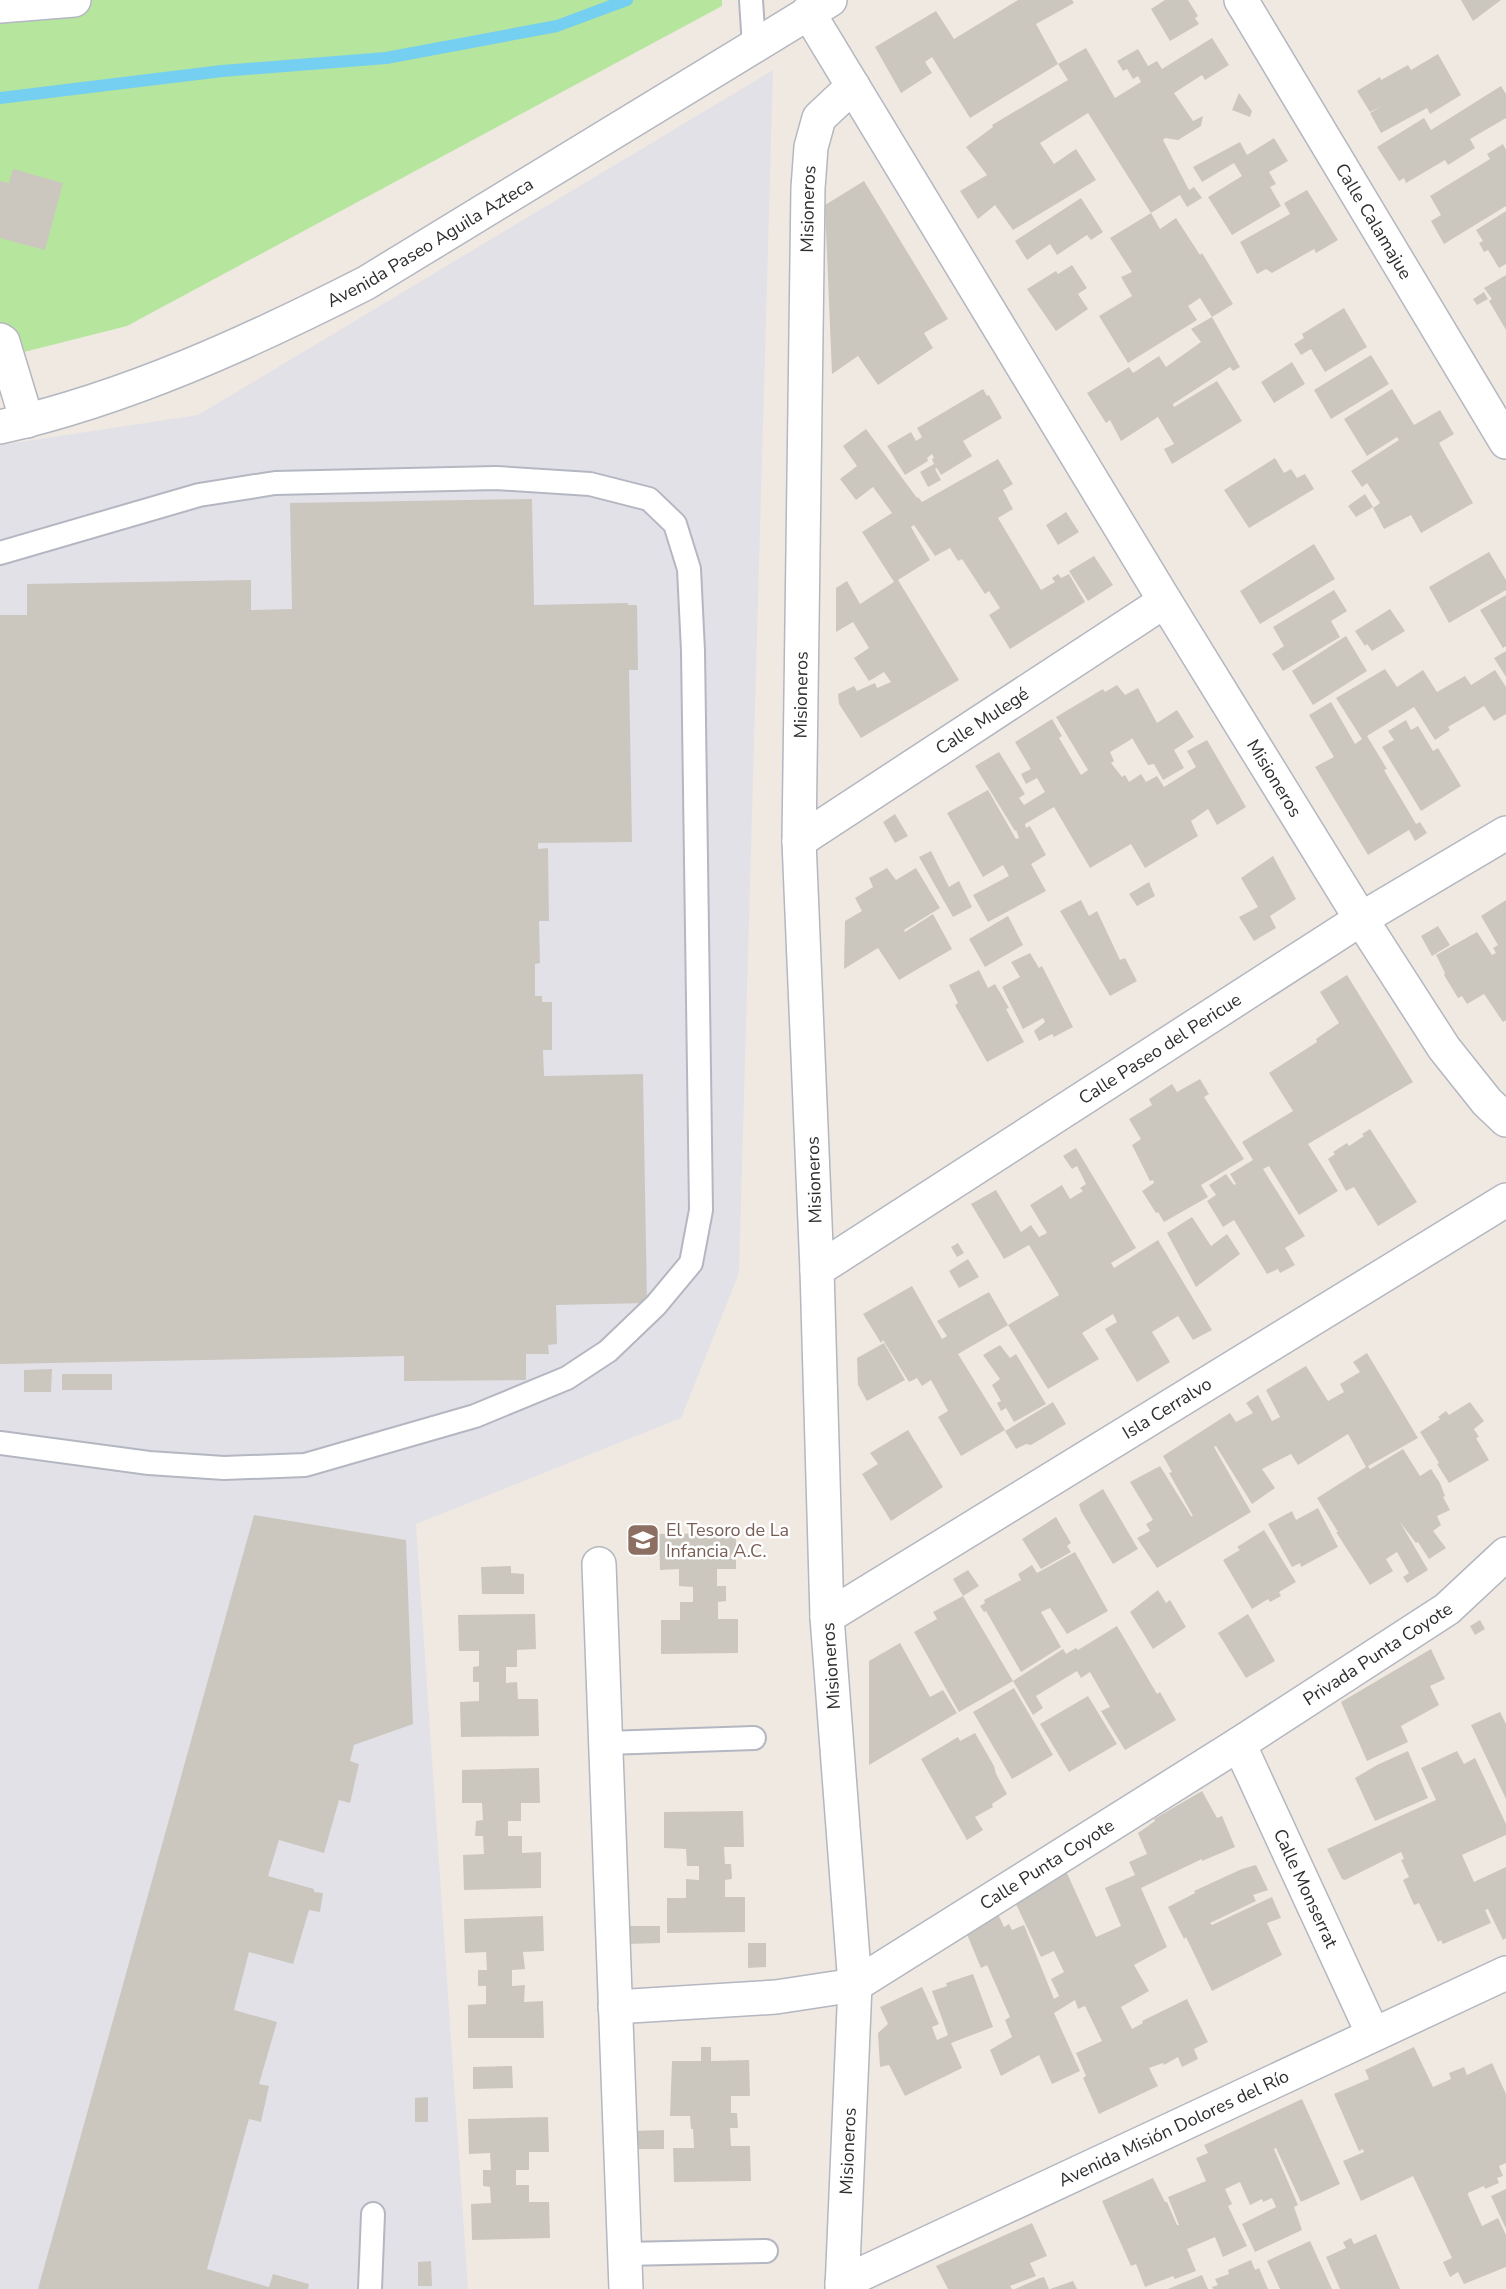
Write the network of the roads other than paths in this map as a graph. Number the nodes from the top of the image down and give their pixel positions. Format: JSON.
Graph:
{"nodes":[{"id":1,"x":67,"y":0,"type":"edge"},
{"id":2,"x":751,"y":0,"type":"edge"},
{"id":3,"x":1241,"y":0,"type":"edge"},
{"id":4,"x":0,"y":6,"type":"edge"},
{"id":5,"x":819,"y":6,"type":"edge"},
{"id":6,"x":754,"y":46,"type":"junction"},
{"id":7,"x":853,"y":86,"type":"junction"},
{"id":8,"x":0,"y":340,"type":"edge"},
{"id":9,"x":14,"y":424,"type":"edge"},
{"id":10,"x":1506,"y":442,"type":"edge"},
{"id":11,"x":0,"y":553,"type":"edge"},
{"id":12,"x":1165,"y":601,"type":"junction"},
{"id":13,"x":1506,"y":833,"type":"edge"},
{"id":14,"x":800,"y":841,"type":"junction"},
{"id":15,"x":1361,"y":919,"type":"junction"},
{"id":16,"x":1506,"y":1120,"type":"edge"},
{"id":17,"x":1506,"y":1200,"type":"edge"},
{"id":18,"x":818,"y":1270,"type":"junction"},
{"id":19,"x":0,"y":1443,"type":"edge"},
{"id":20,"x":1506,"y":1554,"type":"edge"},
{"id":21,"x":598,"y":1564,"type":"dead end"},
{"id":22,"x":827,"y":1617,"type":"junction"},
{"id":23,"x":754,"y":1738,"type":"dead end"},
{"id":24,"x":606,"y":1743,"type":"junction"},
{"id":25,"x":1239,"y":1744,"type":"junction"},
{"id":26,"x":1506,"y":1973,"type":"edge"},
{"id":27,"x":855,"y":1985,"type":"junction"},
{"id":28,"x":615,"y":2007,"type":"junction"},
{"id":29,"x":1373,"y":2034,"type":"junction"},
{"id":30,"x":373,"y":2214,"type":"dead end"},
{"id":31,"x":766,"y":2251,"type":"dead end"},
{"id":32,"x":624,"y":2254,"type":"junction"},
{"id":33,"x":842,"y":2286,"type":"edge"},
{"id":34,"x":370,"y":2289,"type":"edge"},
{"id":35,"x":626,"y":2289,"type":"edge"}],
"edges":[{"from":1,"to":4,"type":"street"},
{"from":2,"to":6,"type":"lane"},
{"from":3,"to":10,"type":"street","name":"Calle Calamajue"},
{"from":5,"to":6,"type":"street","name":"Avenida Paseo Aguila Azteca"},
{"from":5,"to":7,"type":"street","name":"Misioneros"},
{"from":6,"to":9,"type":"street","name":"Avenida Paseo Aguila Azteca"},
{"from":7,"to":12,"type":"street","name":"Misioneros"},
{"from":7,"to":14,"type":"street","name":"Misioneros"},
{"from":8,"to":9,"type":"street"},
{"from":11,"to":19,"type":"lane"},
{"from":12,"to":14,"type":"street","name":"Calle Mulegé"},
{"from":12,"to":15,"type":"street","name":"Misioneros"},
{"from":13,"to":15,"type":"street","name":"Calle Paseo del Pericue"},
{"from":14,"to":18,"type":"street","name":"Misioneros"},
{"from":15,"to":16,"type":"street","name":"Misioneros"},
{"from":15,"to":18,"type":"street","name":"Calle Paseo del Pericue"},
{"from":17,"to":22,"type":"street","name":"Isla Cerralvo"},
{"from":18,"to":22,"type":"street","name":"Misioneros"},
{"from":20,"to":25,"type":"street","name":"Privada Punta Coyote"},
{"from":21,"to":24,"type":"street"},
{"from":22,"to":27,"type":"street","name":"Misioneros"},
{"from":23,"to":24,"type":"lane"},
{"from":24,"to":28,"type":"street"},
{"from":25,"to":27,"type":"street","name":"Calle Punta Coyote"},
{"from":25,"to":29,"type":"street","name":"Calle Monserrat"},
{"from":26,"to":29,"type":"street","name":"Avenida Misión Dolores del Río"},
{"from":27,"to":28,"type":"street"},
{"from":27,"to":33,"type":"street","name":"Misioneros"},
{"from":28,"to":32,"type":"street"},
{"from":29,"to":33,"type":"street","name":"Avenida Misión Dolores del Río"},
{"from":30,"to":34,"type":"lane"},
{"from":31,"to":32,"type":"lane"},
{"from":32,"to":35,"type":"street"}]}
